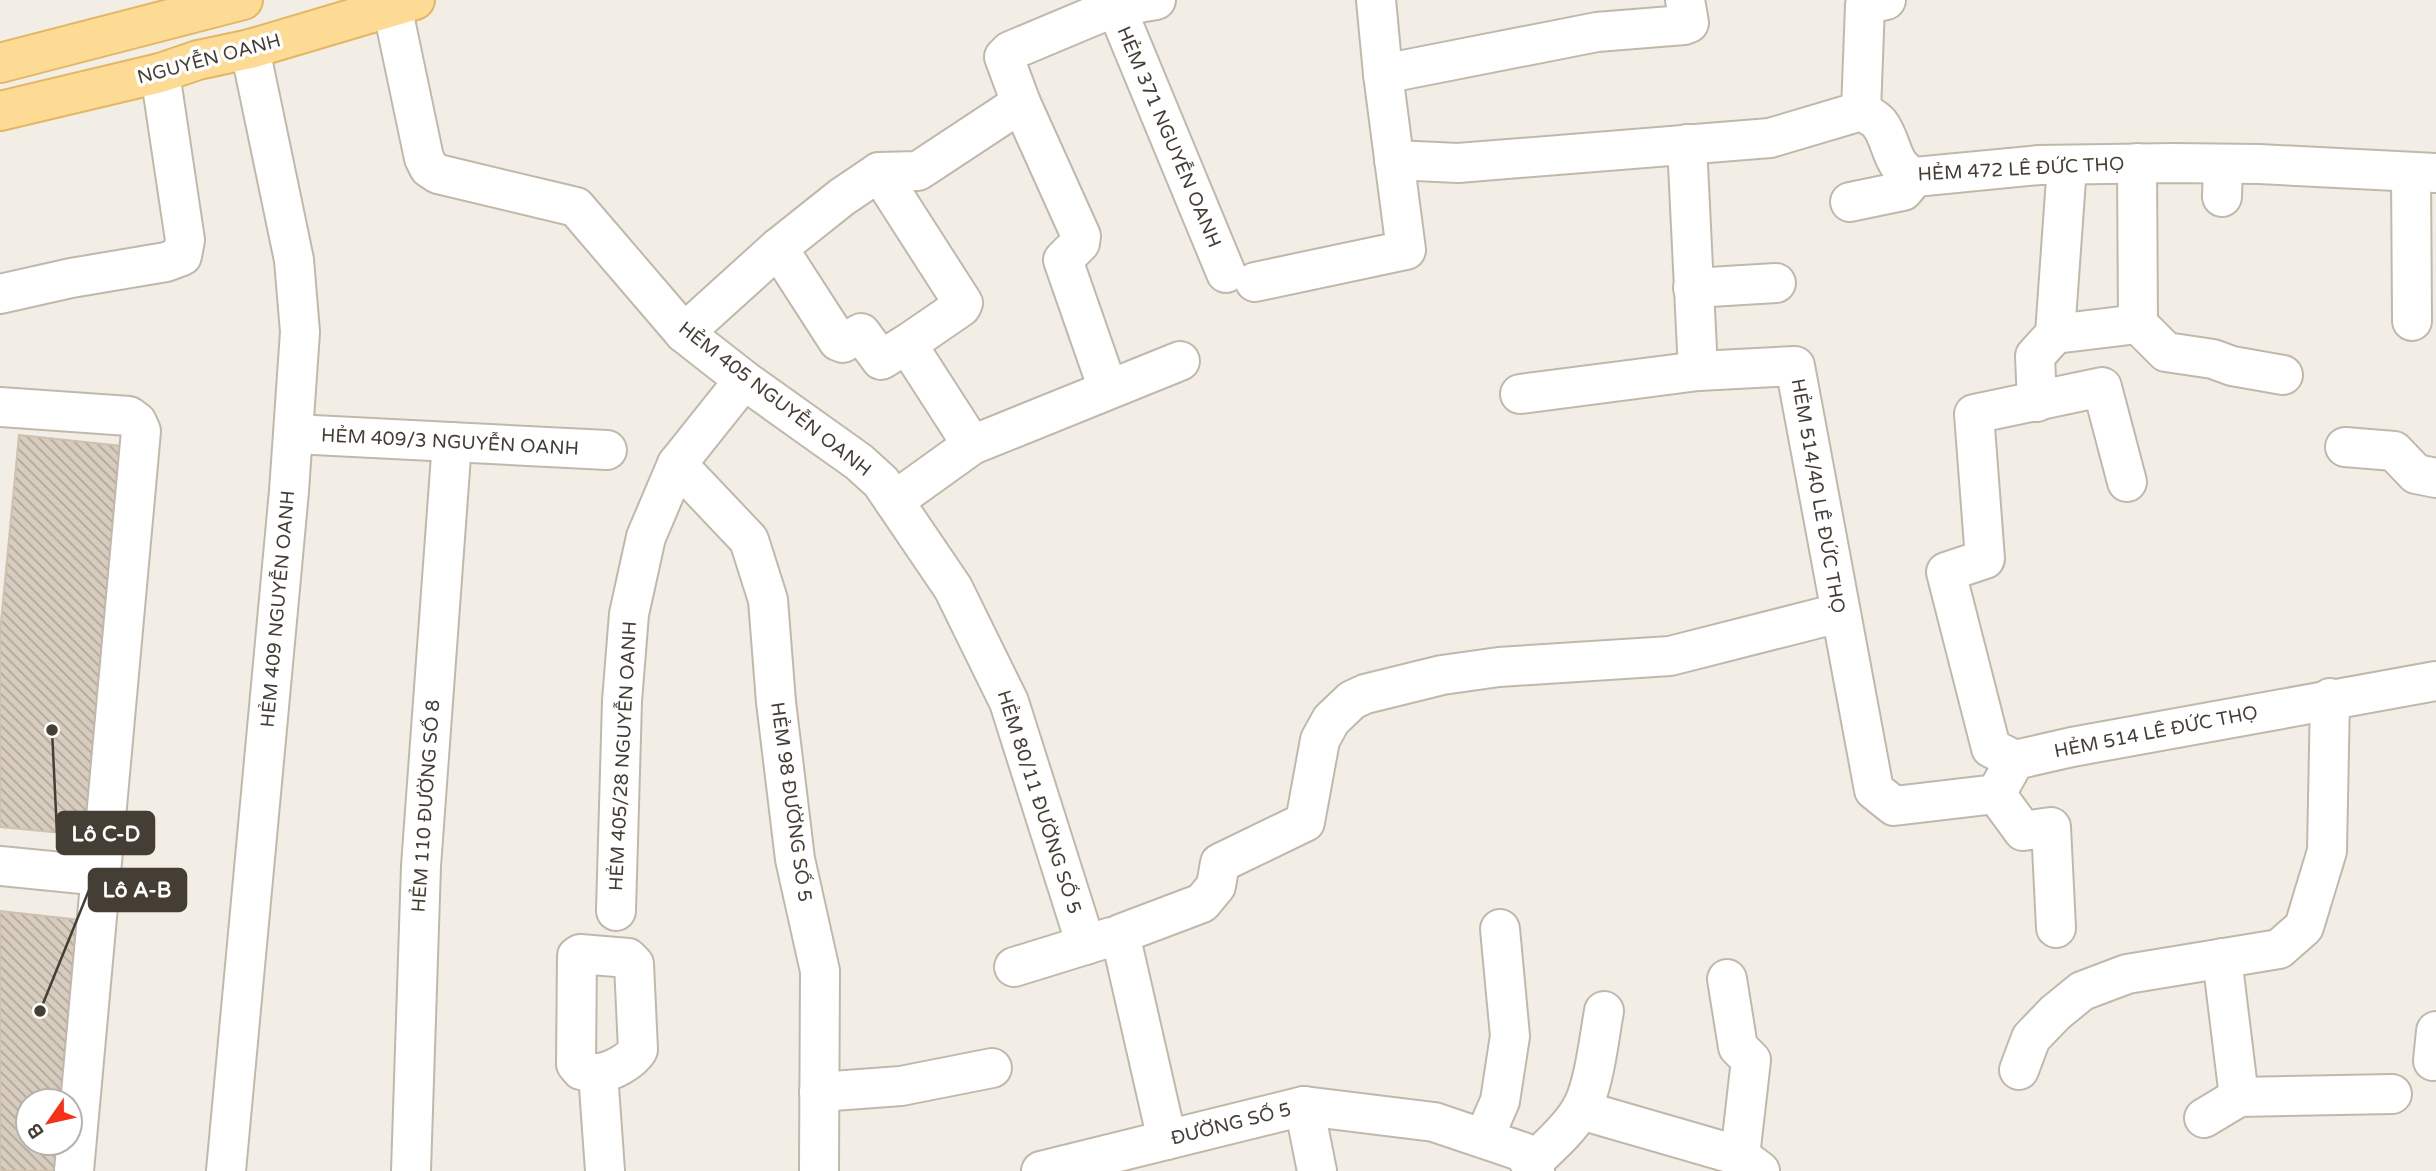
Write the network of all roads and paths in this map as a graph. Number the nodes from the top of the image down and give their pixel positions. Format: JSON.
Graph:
{"nodes":[{"id":1,"x":243,"y":0,"type":"edge"},
{"id":2,"x":1156,"y":0,"type":"edge"},
{"id":3,"x":1376,"y":0,"type":"edge"},
{"id":4,"x":1685,"y":0,"type":"edge"},
{"id":5,"x":1870,"y":2,"type":"edge"},
{"id":6,"x":404,"y":3,"type":"edge"},
{"id":7,"x":1114,"y":4,"type":"edge"},
{"id":8,"x":250,"y":49,"type":"junction"},
{"id":9,"x":0,"y":63,"type":"edge"},
{"id":10,"x":160,"y":73,"type":"junction"},
{"id":11,"x":1383,"y":74,"type":"junction"},
{"id":12,"x":1021,"y":103,"type":"junction"},
{"id":13,"x":0,"y":111,"type":"edge"},
{"id":14,"x":1861,"y":111,"type":"junction"},
{"id":15,"x":1687,"y":144,"type":"junction"},
{"id":16,"x":1394,"y":160,"type":"junction"},
{"id":17,"x":2137,"y":163,"type":"junction"},
{"id":18,"x":2067,"y":165,"type":"junction"},
{"id":19,"x":879,"y":172,"type":"junction"},
{"id":20,"x":2423,"y":172,"type":"edge"},
{"id":21,"x":1915,"y":177,"type":"junction"},
{"id":22,"x":1850,"y":202,"type":"dead end"},
{"id":23,"x":778,"y":248,"type":"junction"},
{"id":24,"x":1776,"y":284,"type":"dead end"},
{"id":25,"x":1693,"y":288,"type":"junction"},
{"id":26,"x":0,"y":294,"type":"edge"},
{"id":27,"x":2412,"y":321,"type":"dead end"},
{"id":28,"x":2137,"y":324,"type":"junction"},
{"id":29,"x":684,"y":333,"type":"junction"},
{"id":30,"x":2055,"y":334,"type":"junction"},
{"id":31,"x":907,"y":344,"type":"junction"},
{"id":32,"x":1180,"y":361,"type":"dead end"},
{"id":33,"x":1698,"y":371,"type":"junction"},
{"id":34,"x":2283,"y":375,"type":"dead end"},
{"id":35,"x":744,"y":380,"type":"junction"},
{"id":36,"x":1108,"y":389,"type":"junction"},
{"id":37,"x":1520,"y":394,"type":"dead end"},
{"id":38,"x":2037,"y":402,"type":"junction"},
{"id":39,"x":0,"y":407,"type":"edge"},
{"id":40,"x":294,"y":434,"type":"junction"},
{"id":41,"x":452,"y":442,"type":"junction"},
{"id":42,"x":972,"y":445,"type":"junction"},
{"id":43,"x":2346,"y":447,"type":"dead end"},
{"id":44,"x":607,"y":450,"type":"dead end"},
{"id":45,"x":677,"y":464,"type":"junction"},
{"id":46,"x":2436,"y":478,"type":"edge"},
{"id":47,"x":2127,"y":482,"type":"dead end"},
{"id":48,"x":888,"y":492,"type":"junction"},
{"id":49,"x":1839,"y":613,"type":"junction"},
{"id":50,"x":2436,"y":681,"type":"edge"},
{"id":51,"x":2330,"y":698,"type":"junction"},
{"id":52,"x":2015,"y":760,"type":"junction"},
{"id":53,"x":1996,"y":794,"type":"junction"},
{"id":54,"x":0,"y":866,"type":"edge"},
{"id":55,"x":102,"y":876,"type":"junction"},
{"id":56,"x":616,"y":911,"type":"dead end"},
{"id":57,"x":2056,"y":928,"type":"dead end"},
{"id":58,"x":1500,"y":929,"type":"dead end"},
{"id":59,"x":1103,"y":940,"type":"junction"},
{"id":60,"x":2222,"y":958,"type":"junction"},
{"id":61,"x":1014,"y":967,"type":"dead end"},
{"id":62,"x":1727,"y":979,"type":"dead end"},
{"id":63,"x":1604,"y":1011,"type":"dead end"},
{"id":64,"x":992,"y":1068,"type":"dead end"},
{"id":65,"x":2019,"y":1070,"type":"dead end"},
{"id":66,"x":598,"y":1073,"type":"dead end"},
{"id":67,"x":819,"y":1092,"type":"junction"},
{"id":68,"x":2392,"y":1094,"type":"dead end"},
{"id":69,"x":2239,"y":1097,"type":"junction"},
{"id":70,"x":1304,"y":1106,"type":"junction"},
{"id":71,"x":1581,"y":1110,"type":"junction"},
{"id":72,"x":2204,"y":1118,"type":"dead end"},
{"id":73,"x":1484,"y":1139,"type":"junction"},
{"id":74,"x":1167,"y":1140,"type":"junction"},
{"id":75,"x":1750,"y":1163,"type":"edge"},
{"id":76,"x":1533,"y":1168,"type":"edge"},
{"id":77,"x":74,"y":1171,"type":"edge"},
{"id":78,"x":226,"y":1171,"type":"edge"},
{"id":79,"x":411,"y":1171,"type":"edge"},
{"id":80,"x":606,"y":1171,"type":"edge"},
{"id":81,"x":818,"y":1171,"type":"edge"},
{"id":82,"x":1041,"y":1171,"type":"edge"},
{"id":83,"x":1317,"y":1171,"type":"edge"}],
"edges":[{"from":1,"to":9,"type":"main road"},
{"from":2,"to":7,"type":"street"},
{"from":3,"to":11,"type":"street"},
{"from":4,"to":11,"type":"street"},
{"from":5,"to":14,"type":"street"},
{"from":6,"to":8,"type":"main road","name":"NGUYỄN OANH"},
{"from":6,"to":29,"type":"street","name":"HẺM 405 NGUYỄN OANH"},
{"from":7,"to":12,"type":"street"},
{"from":7,"to":16,"type":"street","name":"HẺM 371 NGUYỄN OANH"},
{"from":8,"to":10,"type":"main road","name":"NGUYỄN OANH"},
{"from":8,"to":40,"type":"street","name":"HẺM 409 NGUYỄN OANH"},
{"from":10,"to":13,"type":"main road","name":"NGUYỄN OANH"},
{"from":10,"to":26,"type":"street"},
{"from":11,"to":16,"type":"street"},
{"from":12,"to":19,"type":"street"},
{"from":12,"to":36,"type":"street"},
{"from":14,"to":15,"type":"street"},
{"from":14,"to":21,"type":"street","name":"HẺM 472 LÊ ĐỨC THỌ"},
{"from":15,"to":16,"type":"street"},
{"from":15,"to":25,"type":"street"},
{"from":17,"to":18,"type":"street","name":"HẺM 472 LÊ ĐỨC THỌ"},
{"from":17,"to":20,"type":"street","name":"HẺM 472 LÊ ĐỨC THỌ"},
{"from":17,"to":28,"type":"street"},
{"from":18,"to":21,"type":"street","name":"HẺM 472 LÊ ĐỨC THỌ"},
{"from":18,"to":30,"type":"street"},
{"from":19,"to":23,"type":"street"},
{"from":19,"to":31,"type":"street"},
{"from":20,"to":27,"type":"street"},
{"from":21,"to":22,"type":"street"},
{"from":23,"to":29,"type":"street"},
{"from":23,"to":31,"type":"street"},
{"from":24,"to":25,"type":"street"},
{"from":25,"to":33,"type":"street"},
{"from":28,"to":30,"type":"street"},
{"from":28,"to":34,"type":"street"},
{"from":29,"to":35,"type":"street","name":"HẺM 405 NGUYỄN OANH"},
{"from":30,"to":38,"type":"street"},
{"from":31,"to":42,"type":"street"},
{"from":32,"to":36,"type":"street"},
{"from":33,"to":37,"type":"street","name":"HẺM 514/40 LÊ ĐỨC THỌ"},
{"from":33,"to":49,"type":"street","name":"HẺM 514/40 LÊ ĐỨC THỌ"},
{"from":35,"to":45,"type":"street","name":"HẺM 405/28 NGUYỄN OANH"},
{"from":35,"to":48,"type":"street","name":"HẺM 405 NGUYỄN OANH"},
{"from":36,"to":42,"type":"street"},
{"from":38,"to":47,"type":"street"},
{"from":38,"to":52,"type":"street"},
{"from":39,"to":55,"type":"street"},
{"from":40,"to":41,"type":"street","name":"HẺM 409/3 NGUYỄN OANH"},
{"from":40,"to":78,"type":"street","name":"HẺM 409 NGUYỄN OANH"},
{"from":41,"to":44,"type":"street","name":"HẺM 409/3 NGUYỄN OANH"},
{"from":41,"to":79,"type":"street","name":"HẺM 110 ĐƯỜNG SỐ 8"},
{"from":42,"to":48,"type":"street"},
{"from":43,"to":46,"type":"street"},
{"from":45,"to":56,"type":"street","name":"HẺM 405/28 NGUYỄN OANH"},
{"from":45,"to":67,"type":"street","name":"HẺM 98 ĐƯỜNG SỐ 5"},
{"from":48,"to":59,"type":"street","name":"HẺM 80/11 ĐƯỜNG SỐ 5"},
{"from":49,"to":53,"type":"street","name":"HẺM 514/40 LÊ ĐỨC THỌ"},
{"from":49,"to":59,"type":"street"},
{"from":50,"to":51,"type":"street","name":"HẺM 514 LÊ ĐỨC THỌ"},
{"from":51,"to":52,"type":"street","name":"HẺM 514 LÊ ĐỨC THỌ"},
{"from":51,"to":60,"type":"street"},
{"from":52,"to":53,"type":"street"},
{"from":53,"to":57,"type":"street"},
{"from":54,"to":55,"type":"street"},
{"from":55,"to":77,"type":"street"},
{"from":58,"to":73,"type":"street"},
{"from":59,"to":61,"type":"street"},
{"from":59,"to":74,"type":"street","name":"HẺM 80/11 ĐƯỜNG SỐ 5"},
{"from":60,"to":65,"type":"street"},
{"from":60,"to":69,"type":"street"},
{"from":62,"to":75,"type":"street"},
{"from":63,"to":71,"type":"street"},
{"from":64,"to":67,"type":"street"},
{"from":66,"to":80,"type":"street"},
{"from":67,"to":81,"type":"street","name":"HẺM 98 ĐƯỜNG SỐ 5"},
{"from":68,"to":69,"type":"street"},
{"from":69,"to":72,"type":"street"},
{"from":70,"to":73,"type":"street","name":"ĐƯỜNG SỐ 5"},
{"from":70,"to":74,"type":"street","name":"ĐƯỜNG SỐ 5"},
{"from":70,"to":83,"type":"street"},
{"from":71,"to":75,"type":"street"},
{"from":71,"to":76,"type":"street"},
{"from":73,"to":76,"type":"street","name":"ĐƯỜNG SỐ 5"},
{"from":74,"to":82,"type":"street","name":"ĐƯỜNG SỐ 5"}]}
